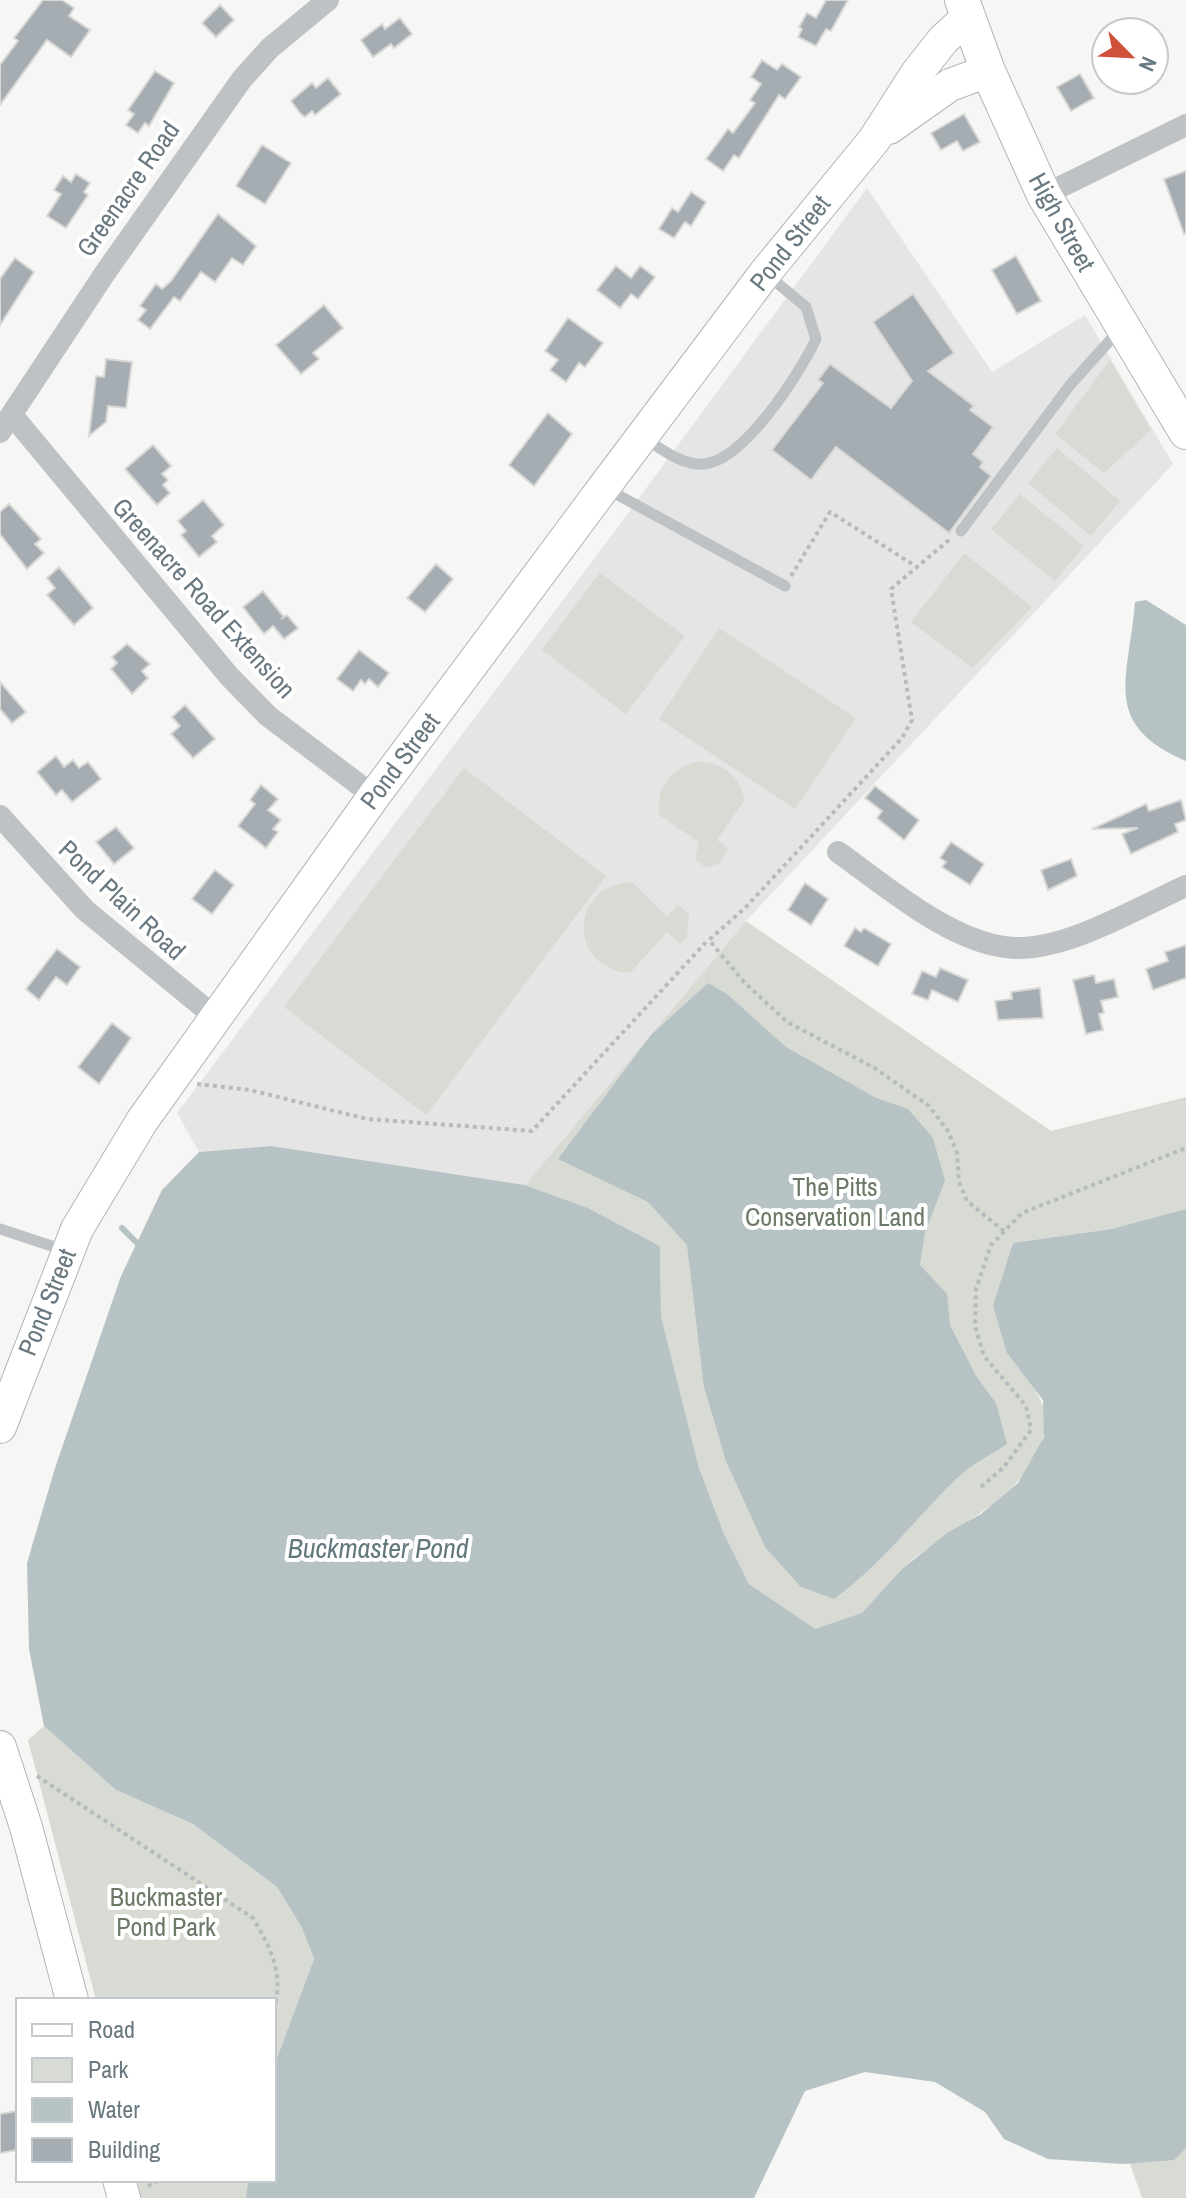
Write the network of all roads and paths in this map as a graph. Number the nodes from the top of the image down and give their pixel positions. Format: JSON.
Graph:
{"nodes":[{"id":1,"x":328,"y":0,"type":"edge"},
{"id":2,"x":965,"y":9,"type":"edge"},
{"id":3,"x":988,"y":71,"type":"junction"},
{"id":4,"x":1186,"y":125,"type":"edge"},
{"id":5,"x":874,"y":140,"type":"junction"},
{"id":6,"x":1044,"y":195,"type":"junction"},
{"id":7,"x":765,"y":273,"type":"junction"},
{"id":8,"x":1121,"y":328,"type":"junction"},
{"id":9,"x":6,"y":423,"type":"edge"},
{"id":10,"x":1186,"y":432,"type":"edge"},
{"id":11,"x":643,"y":437,"type":"junction"},
{"id":12,"x":604,"y":487,"type":"junction"},
{"id":13,"x":961,"y":531,"type":"joint"},
{"id":14,"x":917,"y":567,"type":"junction"},
{"id":15,"x":785,"y":586,"type":"joint"},
{"id":16,"x":374,"y":796,"type":"junction"},
{"id":17,"x":0,"y":816,"type":"edge"},
{"id":18,"x":838,"y":852,"type":"dead end"},
{"id":19,"x":1186,"y":886,"type":"edge"},
{"id":20,"x":709,"y":940,"type":"junction"},
{"id":21,"x":214,"y":1016,"type":"junction"},
{"id":22,"x":191,"y":1084,"type":"dead end"},
{"id":23,"x":1186,"y":1148,"type":"edge"},
{"id":24,"x":0,"y":1229,"type":"edge"},
{"id":25,"x":1004,"y":1231,"type":"junction"},
{"id":26,"x":67,"y":1251,"type":"junction"},
{"id":27,"x":0,"y":1427,"type":"edge"},
{"id":28,"x":981,"y":1487,"type":"dead end"},
{"id":29,"x":0,"y":1747,"type":"edge"},
{"id":30,"x":31,"y":1772,"type":"dead end"},
{"id":31,"x":71,"y":1998,"type":"edge"},
{"id":32,"x":276,"y":1998,"type":"edge"}],
"edges":[{"from":1,"to":9,"type":"street","name":"Greenacre Road"},
{"from":2,"to":3,"type":"main road","name":"High Street"},
{"from":2,"to":5,"type":"street","name":"Pond Street"},
{"from":3,"to":5,"type":"street","name":"Pond Street"},
{"from":3,"to":6,"type":"main road","name":"High Street"},
{"from":4,"to":6,"type":"street"},
{"from":5,"to":7,"type":"street","name":"Pond Street"},
{"from":6,"to":8,"type":"main road","name":"High Street"},
{"from":7,"to":11,"type":"street","name":"Pond Street"},
{"from":7,"to":11,"type":"lane"},
{"from":8,"to":10,"type":"main road","name":"High Street"},
{"from":8,"to":13,"type":"lane"},
{"from":9,"to":16,"type":"street","name":"Greenacre Road Extension"},
{"from":11,"to":12,"type":"street","name":"Pond Street"},
{"from":12,"to":15,"type":"lane"},
{"from":12,"to":16,"type":"street","name":"Pond Street"},
{"from":13,"to":14,"type":"path"},
{"from":14,"to":15,"type":"path"},
{"from":14,"to":20,"type":"path"},
{"from":16,"to":21,"type":"street","name":"Pond Street"},
{"from":17,"to":21,"type":"street","name":"Pond Plain Road"},
{"from":18,"to":19,"type":"street"},
{"from":20,"to":22,"type":"path"},
{"from":20,"to":25,"type":"path"},
{"from":21,"to":26,"type":"street","name":"Pond Street"},
{"from":23,"to":25,"type":"path"},
{"from":24,"to":26,"type":"lane"},
{"from":25,"to":28,"type":"path"},
{"from":26,"to":27,"type":"street","name":"Pond Street"},
{"from":29,"to":31,"type":"street"},
{"from":30,"to":32,"type":"path"}]}
